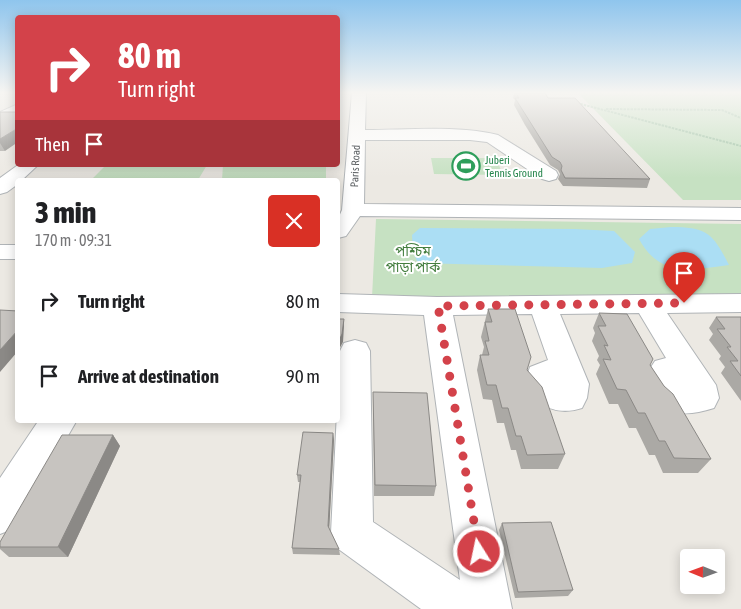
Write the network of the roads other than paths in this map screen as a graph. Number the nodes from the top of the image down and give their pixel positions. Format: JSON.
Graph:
{"nodes":[{"id":1,"x":358,"y":121,"type":"edge"},
{"id":2,"x":357,"y":135,"type":"junction"},
{"id":3,"x":26,"y":167,"type":"edge"},
{"id":4,"x":549,"y":175,"type":"dead end"},
{"id":5,"x":0,"y":188,"type":"edge"},
{"id":6,"x":353,"y":210,"type":"junction"},
{"id":7,"x":741,"y":214,"type":"edge"},
{"id":8,"x":340,"y":229,"type":"edge"},
{"id":9,"x":0,"y":252,"type":"edge"},
{"id":10,"x":15,"y":252,"type":"edge"},
{"id":11,"x":340,"y":303,"type":"edge"},
{"id":12,"x":741,"y":303,"type":"edge"},
{"id":13,"x":647,"y":304,"type":"junction"},
{"id":14,"x":542,"y":305,"type":"junction"},
{"id":15,"x":438,"y":306,"type":"junction"},
{"id":16,"x":356,"y":351,"type":"dead end"},
{"id":17,"x":690,"y":370,"type":"dead end"},
{"id":18,"x":568,"y":371,"type":"dead end"},
{"id":19,"x":57,"y":423,"type":"edge"},
{"id":20,"x":0,"y":514,"type":"edge"},
{"id":21,"x":461,"y":609,"type":"edge"},
{"id":22,"x":488,"y":609,"type":"edge"}],
"edges":[{"from":1,"to":2,"type":"street","name":"Paris Road"},
{"from":2,"to":4,"type":"street"},
{"from":2,"to":6,"type":"street","name":"Paris Road"},
{"from":3,"to":5,"type":"street"},
{"from":6,"to":7,"type":"street"},
{"from":6,"to":8,"type":"street"},
{"from":9,"to":10,"type":"street"},
{"from":11,"to":15,"type":"street"},
{"from":12,"to":13,"type":"street"},
{"from":13,"to":14,"type":"street"},
{"from":13,"to":17,"type":"street"},
{"from":14,"to":15,"type":"street"},
{"from":14,"to":18,"type":"street"},
{"from":15,"to":22,"type":"street"},
{"from":16,"to":21,"type":"street"},
{"from":19,"to":20,"type":"street"}]}
